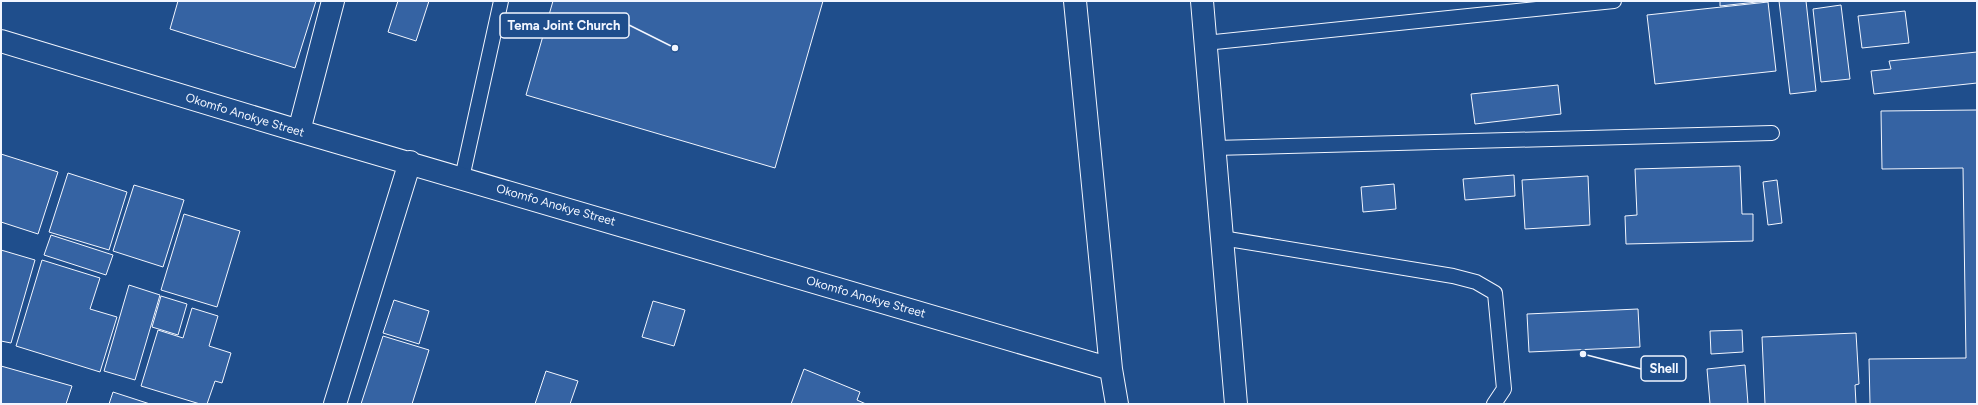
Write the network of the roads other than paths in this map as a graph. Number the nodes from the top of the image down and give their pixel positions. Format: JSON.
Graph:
{"nodes":[{"id":1,"x":333,"y":1,"type":"edge"},
{"id":2,"x":501,"y":1,"type":"edge"},
{"id":3,"x":1075,"y":1,"type":"edge"},
{"id":4,"x":1202,"y":1,"type":"edge"},
{"id":5,"x":1614,"y":1,"type":"edge"},
{"id":6,"x":1,"y":41,"type":"edge"},
{"id":7,"x":1205,"y":43,"type":"junction"},
{"id":8,"x":299,"y":131,"type":"junction"},
{"id":9,"x":1772,"y":133,"type":"dead end"},
{"id":10,"x":1214,"y":148,"type":"junction"},
{"id":11,"x":410,"y":162,"type":"junction"},
{"id":12,"x":462,"y":178,"type":"junction"},
{"id":13,"x":1222,"y":238,"type":"junction"},
{"id":14,"x":1111,"y":369,"type":"junction"},
{"id":15,"x":336,"y":404,"type":"edge"},
{"id":16,"x":1117,"y":404,"type":"edge"},
{"id":17,"x":1236,"y":404,"type":"edge"},
{"id":18,"x":1494,"y":404,"type":"edge"}],
"edges":[{"from":1,"to":8,"type":"street"},
{"from":2,"to":12,"type":"lane"},
{"from":3,"to":14,"type":"street"},
{"from":4,"to":7,"type":"street"},
{"from":5,"to":7,"type":"lane"},
{"from":6,"to":8,"type":"street","name":"Okomfo Anokye Street"},
{"from":7,"to":10,"type":"street"},
{"from":8,"to":11,"type":"street","name":"Okomfo Anokye Street"},
{"from":9,"to":10,"type":"lane"},
{"from":10,"to":13,"type":"street"},
{"from":11,"to":12,"type":"street","name":"Okomfo Anokye Street"},
{"from":11,"to":15,"type":"street"},
{"from":12,"to":14,"type":"street","name":"Okomfo Anokye Street"},
{"from":13,"to":17,"type":"street"},
{"from":13,"to":18,"type":"lane"},
{"from":14,"to":16,"type":"street"}]}
